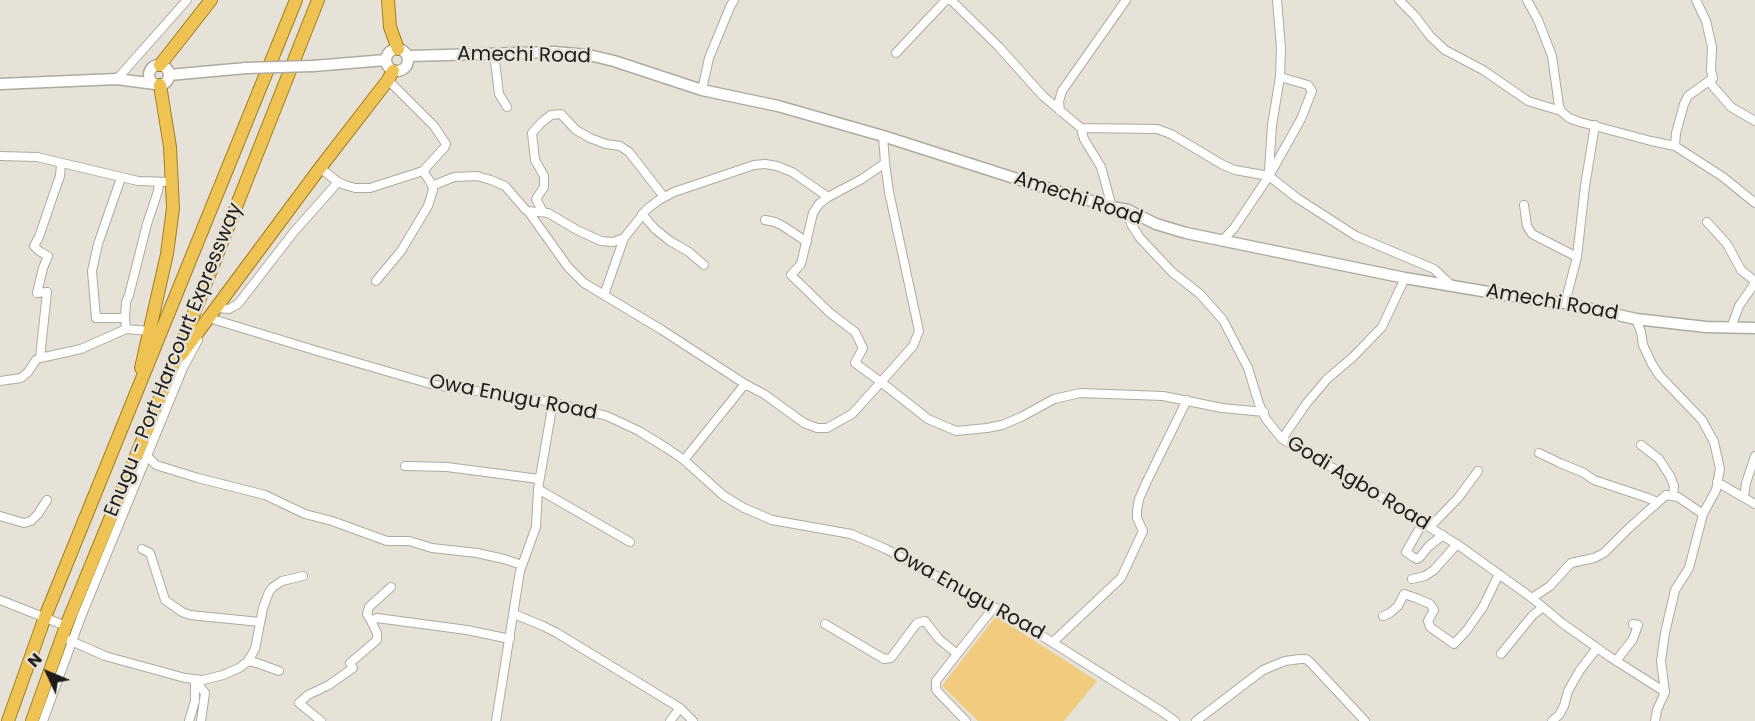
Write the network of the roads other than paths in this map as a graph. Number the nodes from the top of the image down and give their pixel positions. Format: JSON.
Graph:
{"nodes":[{"id":1,"x":187,"y":0,"type":"edge"},
{"id":2,"x":211,"y":0,"type":"edge"},
{"id":3,"x":296,"y":0,"type":"edge"},
{"id":4,"x":318,"y":0,"type":"edge"},
{"id":5,"x":388,"y":0,"type":"edge"},
{"id":6,"x":735,"y":0,"type":"edge"},
{"id":7,"x":946,"y":0,"type":"edge"},
{"id":8,"x":951,"y":0,"type":"edge"},
{"id":9,"x":1126,"y":0,"type":"edge"},
{"id":10,"x":1277,"y":0,"type":"edge"},
{"id":11,"x":1399,"y":0,"type":"edge"},
{"id":12,"x":1527,"y":0,"type":"edge"},
{"id":13,"x":1696,"y":0,"type":"edge"},
{"id":14,"x":403,"y":52,"type":"junction"},
{"id":15,"x":494,"y":53,"type":"junction"},
{"id":16,"x":897,"y":53,"type":"dead end"},
{"id":17,"x":157,"y":66,"type":"junction"},
{"id":18,"x":389,"y":70,"type":"junction"},
{"id":19,"x":169,"y":75,"type":"junction"},
{"id":20,"x":1280,"y":77,"type":"junction"},
{"id":21,"x":1713,"y":78,"type":"junction"},
{"id":22,"x":121,"y":79,"type":"junction"},
{"id":23,"x":0,"y":84,"type":"edge"},
{"id":24,"x":157,"y":84,"type":"junction"},
{"id":25,"x":702,"y":90,"type":"junction"},
{"id":26,"x":507,"y":106,"type":"dead end"},
{"id":27,"x":1060,"y":111,"type":"junction"},
{"id":28,"x":1561,"y":111,"type":"junction"},
{"id":29,"x":1755,"y":121,"type":"edge"},
{"id":30,"x":1595,"y":125,"type":"junction"},
{"id":31,"x":1081,"y":128,"type":"junction"},
{"id":32,"x":883,"y":136,"type":"junction"},
{"id":33,"x":1676,"y":146,"type":"junction"},
{"id":34,"x":0,"y":156,"type":"edge"},
{"id":35,"x":885,"y":163,"type":"junction"},
{"id":36,"x":61,"y":164,"type":"junction"},
{"id":37,"x":320,"y":168,"type":"junction"},
{"id":38,"x":423,"y":171,"type":"junction"},
{"id":39,"x":1269,"y":176,"type":"junction"},
{"id":40,"x":121,"y":178,"type":"junction"},
{"id":41,"x":159,"y":182,"type":"junction"},
{"id":42,"x":172,"y":182,"type":"junction"},
{"id":43,"x":338,"y":182,"type":"junction"},
{"id":44,"x":432,"y":186,"type":"junction"},
{"id":45,"x":664,"y":197,"type":"junction"},
{"id":46,"x":828,"y":197,"type":"junction"},
{"id":47,"x":1755,"y":203,"type":"edge"},
{"id":48,"x":1524,"y":205,"type":"dead end"},
{"id":49,"x":1112,"y":207,"type":"junction"},
{"id":50,"x":1128,"y":210,"type":"junction"},
{"id":51,"x":528,"y":211,"type":"junction"},
{"id":52,"x":543,"y":212,"type":"junction"},
{"id":53,"x":642,"y":214,"type":"junction"},
{"id":54,"x":765,"y":220,"type":"dead end"},
{"id":55,"x":1707,"y":222,"type":"dead end"},
{"id":56,"x":624,"y":238,"type":"junction"},
{"id":57,"x":1222,"y":241,"type":"junction"},
{"id":58,"x":807,"y":242,"type":"junction"},
{"id":59,"x":1577,"y":257,"type":"junction"},
{"id":60,"x":704,"y":265,"type":"dead end"},
{"id":61,"x":1405,"y":278,"type":"junction"},
{"id":62,"x":376,"y":281,"type":"dead end"},
{"id":63,"x":1755,"y":282,"type":"edge"},
{"id":64,"x":1451,"y":285,"type":"junction"},
{"id":65,"x":604,"y":295,"type":"junction"},
{"id":66,"x":1565,"y":303,"type":"junction"},
{"id":67,"x":213,"y":313,"type":"junction"},
{"id":68,"x":125,"y":318,"type":"junction"},
{"id":69,"x":1636,"y":319,"type":"junction"},
{"id":70,"x":1731,"y":328,"type":"junction"},
{"id":71,"x":1755,"y":328,"type":"edge"},
{"id":72,"x":126,"y":329,"type":"junction"},
{"id":73,"x":148,"y":331,"type":"junction"},
{"id":74,"x":40,"y":358,"type":"junction"},
{"id":75,"x":172,"y":366,"type":"junction"},
{"id":76,"x":0,"y":381,"type":"edge"},
{"id":77,"x":881,"y":382,"type":"junction"},
{"id":78,"x":745,"y":384,"type":"junction"},
{"id":79,"x":135,"y":397,"type":"junction"},
{"id":80,"x":1187,"y":400,"type":"junction"},
{"id":81,"x":553,"y":402,"type":"junction"},
{"id":82,"x":1264,"y":412,"type":"junction"},
{"id":83,"x":1282,"y":439,"type":"junction"},
{"id":84,"x":1641,"y":445,"type":"dead end"},
{"id":85,"x":1539,"y":453,"type":"dead end"},
{"id":86,"x":1755,"y":456,"type":"edge"},
{"id":87,"x":148,"y":457,"type":"junction"},
{"id":88,"x":684,"y":460,"type":"junction"},
{"id":89,"x":405,"y":466,"type":"dead end"},
{"id":90,"x":1478,"y":471,"type":"dead end"},
{"id":91,"x":539,"y":479,"type":"junction"},
{"id":92,"x":1717,"y":482,"type":"junction"},
{"id":93,"x":538,"y":489,"type":"junction"},
{"id":94,"x":1673,"y":495,"type":"junction"},
{"id":95,"x":1744,"y":497,"type":"junction"},
{"id":96,"x":47,"y":500,"type":"dead end"},
{"id":97,"x":1657,"y":502,"type":"junction"},
{"id":98,"x":1755,"y":504,"type":"edge"},
{"id":99,"x":1703,"y":514,"type":"junction"},
{"id":100,"x":0,"y":516,"type":"edge"},
{"id":101,"x":1428,"y":526,"type":"junction"},
{"id":102,"x":1443,"y":535,"type":"junction"},
{"id":103,"x":630,"y":542,"type":"dead end"},
{"id":104,"x":1457,"y":544,"type":"junction"},
{"id":105,"x":142,"y":549,"type":"dead end"},
{"id":106,"x":522,"y":565,"type":"junction"},
{"id":107,"x":1499,"y":574,"type":"junction"},
{"id":108,"x":303,"y":576,"type":"dead end"},
{"id":109,"x":1412,"y":579,"type":"dead end"},
{"id":110,"x":391,"y":587,"type":"dead end"},
{"id":111,"x":1532,"y":598,"type":"junction"},
{"id":112,"x":0,"y":600,"type":"edge"},
{"id":113,"x":994,"y":607,"type":"junction"},
{"id":114,"x":1543,"y":607,"type":"junction"},
{"id":115,"x":514,"y":615,"type":"junction"},
{"id":116,"x":45,"y":616,"type":"junction"},
{"id":117,"x":1383,"y":616,"type":"dead end"},
{"id":118,"x":374,"y":620,"type":"junction"},
{"id":119,"x":260,"y":622,"type":"junction"},
{"id":120,"x":825,"y":624,"type":"dead end"},
{"id":121,"x":1633,"y":624,"type":"dead end"},
{"id":122,"x":67,"y":634,"type":"junction"},
{"id":123,"x":510,"y":639,"type":"junction"},
{"id":124,"x":1053,"y":642,"type":"junction"},
{"id":125,"x":1598,"y":648,"type":"junction"},
{"id":126,"x":957,"y":654,"type":"junction"},
{"id":127,"x":1501,"y":654,"type":"dead end"},
{"id":128,"x":248,"y":661,"type":"junction"},
{"id":129,"x":1616,"y":661,"type":"junction"},
{"id":130,"x":279,"y":671,"type":"dead end"},
{"id":131,"x":195,"y":680,"type":"junction"},
{"id":132,"x":1665,"y":692,"type":"junction"},
{"id":133,"x":680,"y":708,"type":"junction"},
{"id":134,"x":8,"y":721,"type":"edge"},
{"id":135,"x":32,"y":721,"type":"edge"},
{"id":136,"x":43,"y":721,"type":"edge"},
{"id":137,"x":189,"y":721,"type":"edge"},
{"id":138,"x":201,"y":721,"type":"edge"},
{"id":139,"x":321,"y":721,"type":"edge"},
{"id":140,"x":496,"y":721,"type":"edge"},
{"id":141,"x":670,"y":721,"type":"edge"},
{"id":142,"x":693,"y":721,"type":"edge"},
{"id":143,"x":966,"y":721,"type":"edge"},
{"id":144,"x":1175,"y":721,"type":"edge"},
{"id":145,"x":1196,"y":721,"type":"edge"},
{"id":146,"x":1365,"y":721,"type":"edge"},
{"id":147,"x":1552,"y":721,"type":"edge"},
{"id":148,"x":1655,"y":721,"type":"edge"}],
"edges":[{"from":1,"to":22,"type":"street"},
{"from":2,"to":17,"type":"highway"},
{"from":3,"to":79,"type":"highway"},
{"from":4,"to":75,"type":"highway","name":"Enugu - Port Harcourt Expressway"},
{"from":5,"to":14,"type":"highway"},
{"from":6,"to":25,"type":"street"},
{"from":7,"to":16,"type":"street"},
{"from":8,"to":27,"type":"street"},
{"from":9,"to":27,"type":"street"},
{"from":10,"to":20,"type":"street"},
{"from":11,"to":28,"type":"street"},
{"from":12,"to":28,"type":"street"},
{"from":13,"to":21,"type":"street"},
{"from":14,"to":15,"type":"main road","name":"Amechi Road"},
{"from":14,"to":18,"type":"main road"},
{"from":14,"to":18,"type":"main road"},
{"from":15,"to":25,"type":"main road","name":"Amechi Road"},
{"from":15,"to":26,"type":"street"},
{"from":17,"to":19,"type":"main road"},
{"from":17,"to":22,"type":"main road"},
{"from":17,"to":24,"type":"main road"},
{"from":18,"to":19,"type":"main road","bridge":true},
{"from":18,"to":37,"type":"highway"},
{"from":18,"to":38,"type":"street"},
{"from":19,"to":24,"type":"main road"},
{"from":20,"to":39,"type":"street"},
{"from":20,"to":39,"type":"street"},
{"from":21,"to":29,"type":"street"},
{"from":21,"to":33,"type":"street"},
{"from":22,"to":23,"type":"main road"},
{"from":22,"to":24,"type":"main road"},
{"from":24,"to":42,"type":"highway"},
{"from":25,"to":32,"type":"main road","name":"Amechi Road"},
{"from":27,"to":31,"type":"street"},
{"from":28,"to":30,"type":"street"},
{"from":30,"to":33,"type":"street"},
{"from":30,"to":59,"type":"street"},
{"from":31,"to":39,"type":"street"},
{"from":31,"to":49,"type":"street"},
{"from":32,"to":35,"type":"street"},
{"from":32,"to":49,"type":"main road","name":"Amechi Road"},
{"from":33,"to":47,"type":"street"},
{"from":34,"to":36,"type":"street"},
{"from":35,"to":46,"type":"street"},
{"from":35,"to":77,"type":"street"},
{"from":36,"to":40,"type":"street"},
{"from":36,"to":74,"type":"street"},
{"from":37,"to":43,"type":"street"},
{"from":37,"to":67,"type":"highway"},
{"from":38,"to":43,"type":"street"},
{"from":38,"to":44,"type":"street"},
{"from":39,"to":57,"type":"street"},
{"from":39,"to":64,"type":"street"},
{"from":40,"to":41,"type":"street"},
{"from":40,"to":68,"type":"street"},
{"from":41,"to":42,"type":"street"},
{"from":41,"to":68,"type":"street"},
{"from":42,"to":73,"type":"highway"},
{"from":43,"to":67,"type":"street"},
{"from":44,"to":51,"type":"street"},
{"from":44,"to":62,"type":"street"},
{"from":45,"to":46,"type":"street"},
{"from":45,"to":52,"type":"street"},
{"from":45,"to":53,"type":"street"},
{"from":46,"to":58,"type":"street"},
{"from":48,"to":59,"type":"street"},
{"from":49,"to":50,"type":"main road","name":"Amechi Road"},
{"from":50,"to":57,"type":"main road","name":"Amechi Road"},
{"from":50,"to":82,"type":"street","name":"Godi Agbo Road"},
{"from":51,"to":52,"type":"street"},
{"from":51,"to":65,"type":"street"},
{"from":52,"to":56,"type":"street"},
{"from":53,"to":56,"type":"street"},
{"from":53,"to":60,"type":"street"},
{"from":54,"to":58,"type":"street"},
{"from":55,"to":63,"type":"street"},
{"from":56,"to":65,"type":"street"},
{"from":57,"to":61,"type":"main road","name":"Amechi Road"},
{"from":58,"to":77,"type":"street"},
{"from":59,"to":66,"type":"street"},
{"from":61,"to":64,"type":"main road","name":"Amechi Road"},
{"from":61,"to":83,"type":"street"},
{"from":63,"to":70,"type":"street"},
{"from":64,"to":66,"type":"main road","name":"Amechi Road"},
{"from":65,"to":78,"type":"street"},
{"from":66,"to":69,"type":"main road","name":"Amechi Road"},
{"from":67,"to":75,"type":"highway"},
{"from":67,"to":81,"type":"street","name":"Owa Enugu Road"},
{"from":67,"to":87,"type":"street"},
{"from":68,"to":72,"type":"street"},
{"from":69,"to":70,"type":"main road","name":"Amechi Road"},
{"from":69,"to":92,"type":"street"},
{"from":70,"to":71,"type":"main road","name":"Amechi Road"},
{"from":72,"to":73,"type":"street"},
{"from":72,"to":74,"type":"street"},
{"from":73,"to":79,"type":"highway"},
{"from":74,"to":76,"type":"street"},
{"from":75,"to":122,"type":"highway","name":"Enugu - Port Harcourt Expressway"},
{"from":77,"to":78,"type":"street"},
{"from":77,"to":80,"type":"street"},
{"from":78,"to":88,"type":"street"},
{"from":79,"to":116,"type":"highway","name":"Enugu - Port Harcourt Expressway"},
{"from":80,"to":82,"type":"street"},
{"from":80,"to":124,"type":"street"},
{"from":81,"to":88,"type":"street","name":"Owa Enugu Road"},
{"from":81,"to":91,"type":"street"},
{"from":82,"to":83,"type":"street","name":"Godi Agbo Road"},
{"from":83,"to":101,"type":"street","name":"Godi Agbo Road"},
{"from":84,"to":94,"type":"street"},
{"from":85,"to":97,"type":"street"},
{"from":86,"to":95,"type":"street"},
{"from":87,"to":106,"type":"street"},
{"from":87,"to":122,"type":"street"},
{"from":88,"to":113,"type":"street","name":"Owa Enugu Road"},
{"from":89,"to":91,"type":"street"},
{"from":90,"to":101,"type":"street"},
{"from":91,"to":93,"type":"street"},
{"from":92,"to":95,"type":"street"},
{"from":92,"to":99,"type":"street"},
{"from":93,"to":103,"type":"street"},
{"from":93,"to":106,"type":"street"},
{"from":94,"to":97,"type":"street"},
{"from":94,"to":99,"type":"street"},
{"from":95,"to":98,"type":"street"},
{"from":96,"to":100,"type":"street"},
{"from":97,"to":111,"type":"street"},
{"from":99,"to":132,"type":"street"},
{"from":101,"to":102,"type":"street","name":"Godi Agbo Road"},
{"from":101,"to":102,"type":"street"},
{"from":102,"to":104,"type":"street","name":"Godi Agbo Road"},
{"from":104,"to":107,"type":"street","name":"Godi Agbo Road"},
{"from":104,"to":109,"type":"street"},
{"from":105,"to":119,"type":"street"},
{"from":106,"to":115,"type":"street"},
{"from":107,"to":111,"type":"street","name":"Godi Agbo Road"},
{"from":107,"to":117,"type":"street"},
{"from":108,"to":119,"type":"street"},
{"from":110,"to":118,"type":"street"},
{"from":111,"to":114,"type":"street","name":"Godi Agbo Road"},
{"from":112,"to":116,"type":"street"},
{"from":113,"to":124,"type":"street","name":"Owa Enugu Road"},
{"from":113,"to":126,"type":"street"},
{"from":114,"to":125,"type":"street","name":"Godi Agbo Road"},
{"from":114,"to":127,"type":"street"},
{"from":115,"to":123,"type":"street"},
{"from":115,"to":133,"type":"street"},
{"from":116,"to":122,"type":"street"},
{"from":116,"to":134,"type":"highway","name":"Enugu - Port Harcourt Expressway"},
{"from":118,"to":123,"type":"street"},
{"from":118,"to":139,"type":"street"},
{"from":119,"to":128,"type":"street"},
{"from":120,"to":126,"type":"street"},
{"from":121,"to":129,"type":"street"},
{"from":122,"to":131,"type":"street"},
{"from":122,"to":135,"type":"highway","name":"Enugu - Port Harcourt Expressway"},
{"from":122,"to":136,"type":"street"},
{"from":123,"to":140,"type":"street"},
{"from":124,"to":144,"type":"street","name":"Owa Enugu Road"},
{"from":125,"to":129,"type":"street","name":"Godi Agbo Road"},
{"from":125,"to":147,"type":"street"},
{"from":126,"to":143,"type":"street"},
{"from":128,"to":130,"type":"street"},
{"from":128,"to":131,"type":"street"},
{"from":129,"to":132,"type":"street","name":"Godi Agbo Road"},
{"from":131,"to":137,"type":"street"},
{"from":131,"to":138,"type":"street"},
{"from":132,"to":148,"type":"street"},
{"from":133,"to":141,"type":"street"},
{"from":133,"to":142,"type":"street"},
{"from":145,"to":146,"type":"street"}]}
